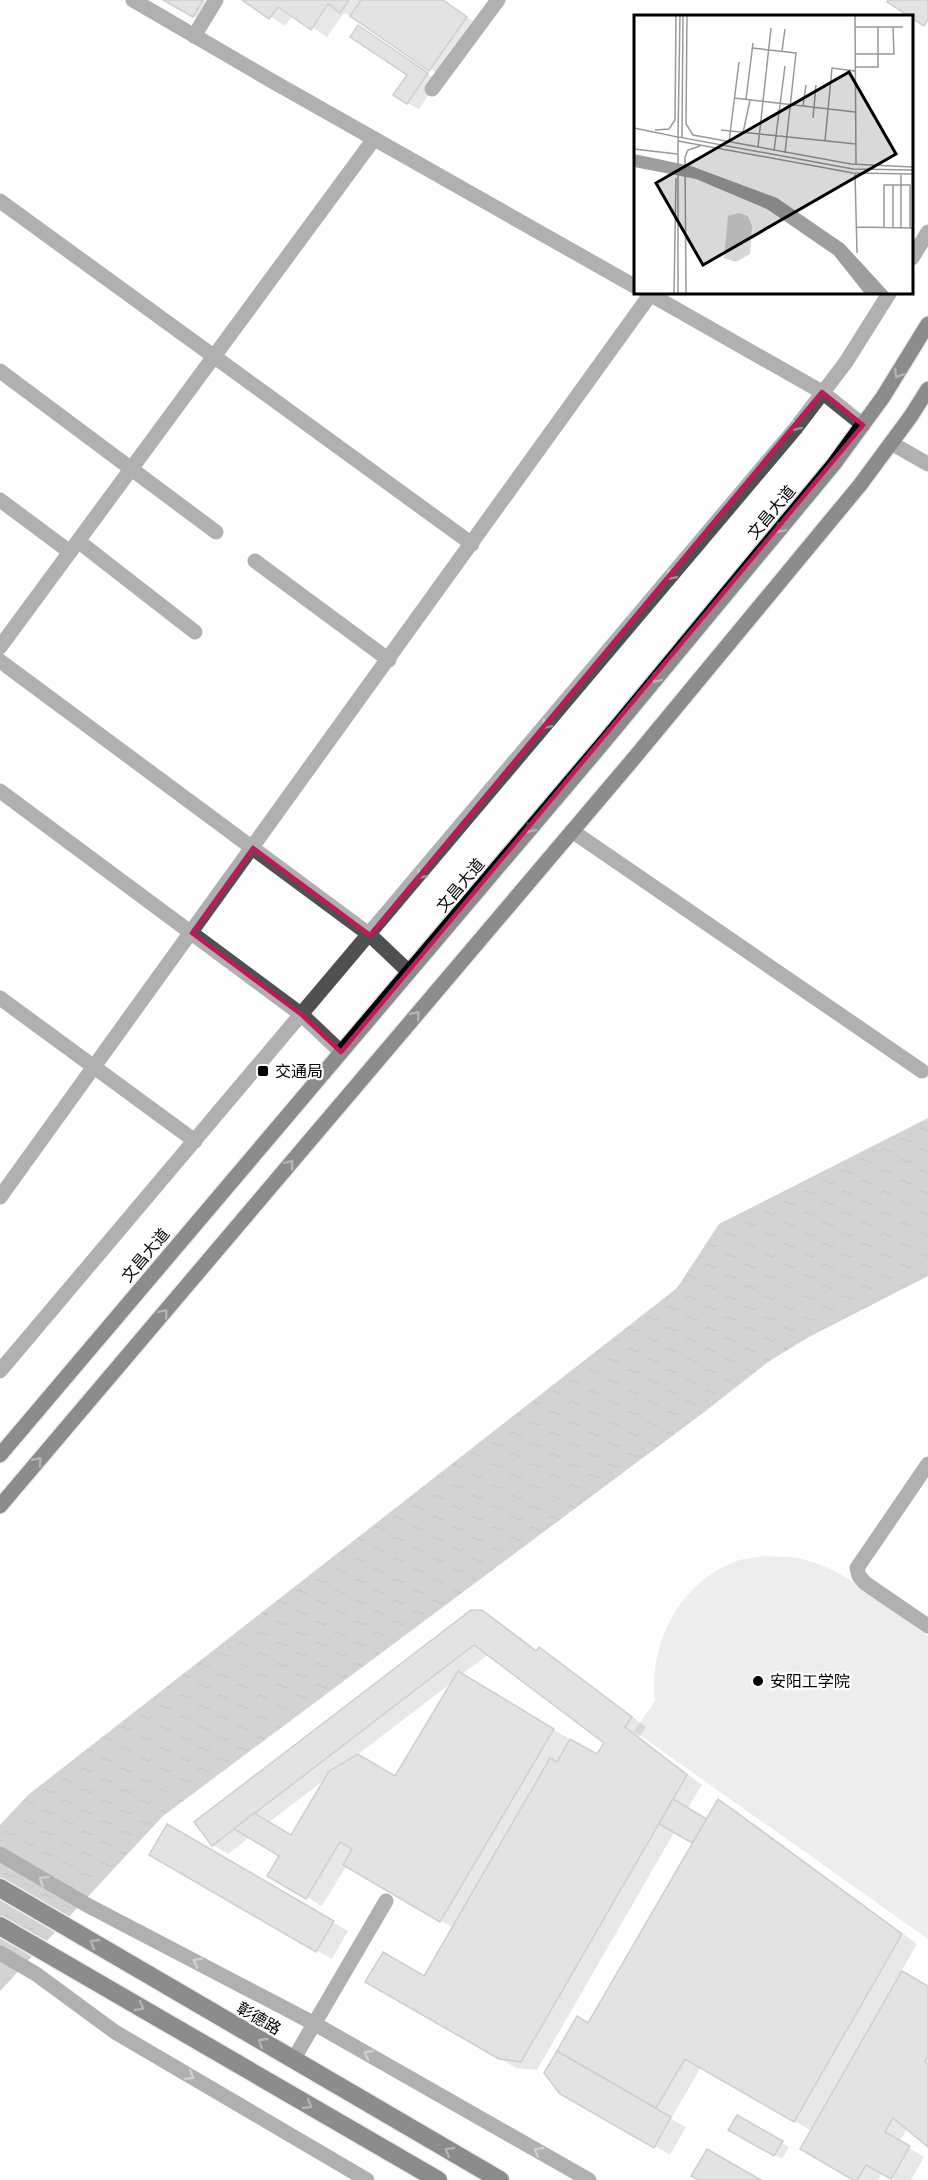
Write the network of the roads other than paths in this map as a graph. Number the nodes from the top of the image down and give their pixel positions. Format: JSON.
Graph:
{"nodes":[{"id":1,"x":133,"y":0,"type":"edge"},
{"id":2,"x":216,"y":0,"type":"edge"},
{"id":3,"x":495,"y":1,"type":"edge"},
{"id":4,"x":194,"y":36,"type":"junction"},
{"id":5,"x":432,"y":89,"type":"dead end"},
{"id":6,"x":374,"y":139,"type":"junction"},
{"id":7,"x":0,"y":201,"type":"edge"},
{"id":8,"x":928,"y":232,"type":"edge"},
{"id":9,"x":913,"y":256,"type":"edge"},
{"id":10,"x":634,"y":286,"type":"edge"},
{"id":11,"x":648,"y":294,"type":"edge"},
{"id":12,"x":889,"y":294,"type":"edge"},
{"id":13,"x":928,"y":324,"type":"edge"},
{"id":14,"x":214,"y":356,"type":"junction"},
{"id":15,"x":0,"y":371,"type":"edge"},
{"id":16,"x":928,"y":389,"type":"edge"},
{"id":17,"x":822,"y":392,"type":"junction"},
{"id":18,"x":863,"y":425,"type":"junction"},
{"id":19,"x":891,"y":443,"type":"junction"},
{"id":20,"x":928,"y":464,"type":"edge"},
{"id":21,"x":131,"y":469,"type":"junction"},
{"id":22,"x":0,"y":500,"type":"edge"},
{"id":23,"x":216,"y":532,"type":"dead end"},
{"id":24,"x":472,"y":544,"type":"junction"},
{"id":25,"x":74,"y":547,"type":"junction"},
{"id":26,"x":255,"y":561,"type":"dead end"},
{"id":27,"x":195,"y":632,"type":"dead end"},
{"id":28,"x":0,"y":647,"type":"edge"},
{"id":29,"x":389,"y":660,"type":"junction"},
{"id":30,"x":0,"y":661,"type":"edge"},
{"id":31,"x":0,"y":790,"type":"edge"},
{"id":32,"x":572,"y":831,"type":"junction"},
{"id":33,"x":253,"y":848,"type":"junction"},
{"id":34,"x":192,"y":933,"type":"junction"},
{"id":35,"x":370,"y":935,"type":"junction"},
{"id":36,"x":409,"y":972,"type":"junction"},
{"id":37,"x":0,"y":998,"type":"edge"},
{"id":38,"x":302,"y":1015,"type":"junction"},
{"id":39,"x":341,"y":1052,"type":"junction"},
{"id":40,"x":94,"y":1067,"type":"junction"},
{"id":41,"x":922,"y":1071,"type":"dead end"},
{"id":42,"x":195,"y":1141,"type":"junction"},
{"id":43,"x":0,"y":1197,"type":"edge"},
{"id":44,"x":3,"y":1362,"type":"edge"},
{"id":45,"x":0,"y":1455,"type":"edge"},
{"id":46,"x":928,"y":1464,"type":"edge"},
{"id":47,"x":0,"y":1506,"type":"edge"},
{"id":48,"x":928,"y":1626,"type":"edge"},
{"id":49,"x":0,"y":1854,"type":"edge"},
{"id":50,"x":0,"y":1888,"type":"edge"},
{"id":51,"x":386,"y":1901,"type":"dead end"},
{"id":52,"x":0,"y":1926,"type":"edge"},
{"id":53,"x":0,"y":1953,"type":"edge"},
{"id":54,"x":315,"y":2024,"type":"junction"},
{"id":55,"x":293,"y":2060,"type":"junction"},
{"id":56,"x":367,"y":2180,"type":"edge"},
{"id":57,"x":438,"y":2180,"type":"edge"},
{"id":58,"x":500,"y":2180,"type":"edge"},
{"id":59,"x":589,"y":2180,"type":"edge"}],
"edges":[{"from":1,"to":4,"type":"street"},
{"from":2,"to":4,"type":"street"},
{"from":3,"to":5,"type":"street"},
{"from":4,"to":6,"type":"street"},
{"from":6,"to":10,"type":"street"},
{"from":6,"to":14,"type":"street"},
{"from":7,"to":14,"type":"street"},
{"from":8,"to":9,"type":"street"},
{"from":11,"to":17,"type":"street"},
{"from":11,"to":24,"type":"street"},
{"from":12,"to":17,"type":"street"},
{"from":13,"to":18,"type":"main road","name":"文昌大道","one_way":true},
{"from":14,"to":21,"type":"street"},
{"from":14,"to":24,"type":"street"},
{"from":15,"to":21,"type":"street"},
{"from":16,"to":19,"type":"main road"},
{"from":17,"to":18,"type":"street"},
{"from":17,"to":35,"type":"street","one_way":true},
{"from":18,"to":36,"type":"main road","name":"文昌大道","one_way":true},
{"from":19,"to":20,"type":"street"},
{"from":19,"to":32,"type":"main road"},
{"from":21,"to":23,"type":"street"},
{"from":21,"to":25,"type":"street"},
{"from":22,"to":25,"type":"street"},
{"from":24,"to":29,"type":"street"},
{"from":25,"to":27,"type":"street"},
{"from":25,"to":28,"type":"street"},
{"from":26,"to":29,"type":"street"},
{"from":29,"to":33,"type":"street"},
{"from":30,"to":33,"type":"street"},
{"from":31,"to":34,"type":"street"},
{"from":32,"to":41,"type":"street"},
{"from":47,"to":32,"type":"main road","one_way":true},
{"from":33,"to":34,"type":"street"},
{"from":33,"to":35,"type":"street"},
{"from":34,"to":38,"type":"street"},
{"from":34,"to":40,"type":"street"},
{"from":35,"to":36,"type":"street"},
{"from":35,"to":38,"type":"street"},
{"from":36,"to":39,"type":"main road","name":"文昌大道"},
{"from":37,"to":40,"type":"street"},
{"from":38,"to":39,"type":"street"},
{"from":38,"to":42,"type":"street"},
{"from":39,"to":45,"type":"main road","name":"文昌大道"},
{"from":40,"to":42,"type":"street"},
{"from":40,"to":43,"type":"street"},
{"from":42,"to":44,"type":"street"},
{"from":46,"to":48,"type":"street"},
{"from":54,"to":49,"type":"street","one_way":true},
{"from":55,"to":50,"type":"highway","name":"彰德路","one_way":true},
{"from":51,"to":54,"type":"street"},
{"from":52,"to":57,"type":"highway","one_way":true},
{"from":53,"to":56,"type":"street","one_way":true},
{"from":54,"to":55,"type":"street"},
{"from":59,"to":54,"type":"street","one_way":true},
{"from":58,"to":55,"type":"highway","name":"彰德路","one_way":true}]}
